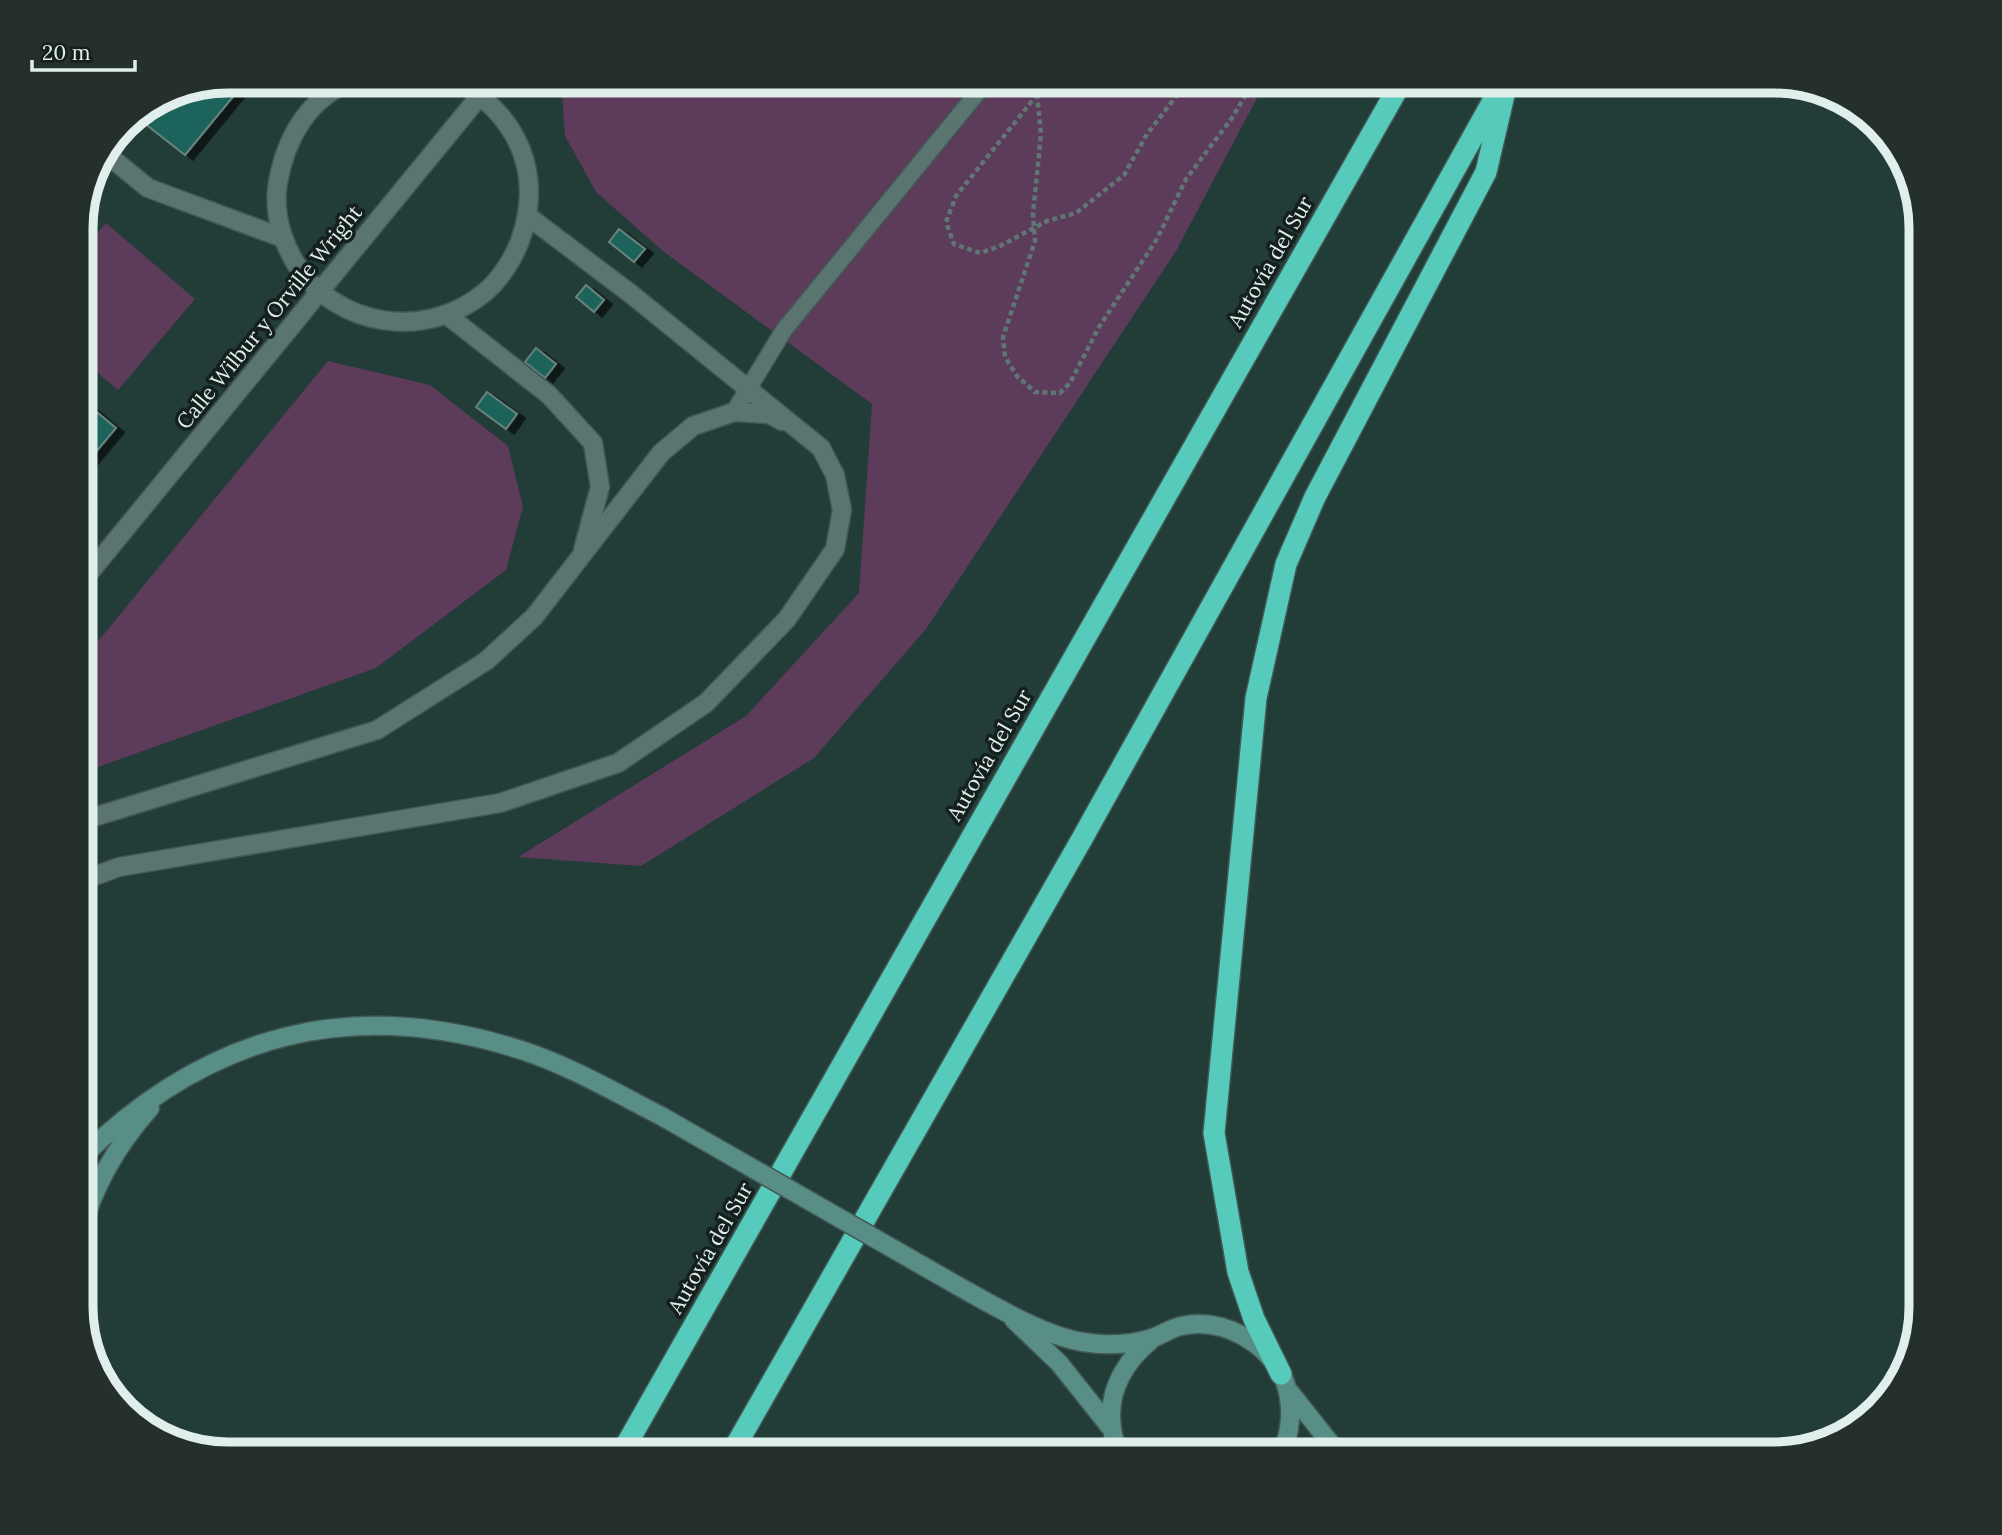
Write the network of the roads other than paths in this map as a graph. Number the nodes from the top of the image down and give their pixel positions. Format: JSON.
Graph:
{"nodes":[{"id":1,"x":330,"y":93,"type":"edge"},
{"id":2,"x":482,"y":93,"type":"edge"},
{"id":3,"x":490,"y":93,"type":"edge"},
{"id":4,"x":976,"y":93,"type":"edge"},
{"id":5,"x":1395,"y":93,"type":"edge"},
{"id":6,"x":1499,"y":93,"type":"edge"},
{"id":7,"x":1503,"y":93,"type":"edge"},
{"id":8,"x":112,"y":158,"type":"edge"},
{"id":9,"x":529,"y":216,"type":"junction"},
{"id":10,"x":283,"y":238,"type":"junction"},
{"id":11,"x":319,"y":292,"type":"junction"},
{"id":12,"x":447,"y":315,"type":"junction"},
{"id":13,"x":749,"y":388,"type":"junction"},
{"id":14,"x":734,"y":412,"type":"junction"},
{"id":15,"x":801,"y":430,"type":"junction"},
{"id":16,"x":580,"y":561,"type":"junction"},
{"id":17,"x":93,"y":568,"type":"edge"},
{"id":18,"x":93,"y":817,"type":"edge"},
{"id":19,"x":93,"y":877,"type":"edge"},
{"id":20,"x":168,"y":1087,"type":"junction"},
{"id":21,"x":93,"y":1147,"type":"edge"},
{"id":22,"x":93,"y":1196,"type":"edge"},
{"id":23,"x":1006,"y":1313,"type":"junction"},
{"id":24,"x":1154,"y":1337,"type":"junction"},
{"id":25,"x":1284,"y":1381,"type":"junction"},
{"id":26,"x":1110,"y":1427,"type":"junction"},
{"id":27,"x":629,"y":1442,"type":"edge"},
{"id":28,"x":738,"y":1442,"type":"edge"},
{"id":29,"x":1115,"y":1442,"type":"edge"},
{"id":30,"x":1286,"y":1442,"type":"edge"},
{"id":31,"x":1330,"y":1442,"type":"edge"}],
"edges":[{"from":1,"to":10,"type":"street"},
{"from":2,"to":11,"type":"street","name":"Calle Wilbur y Orville Wright"},
{"from":3,"to":9,"type":"street"},
{"from":4,"to":13,"type":"lane"},
{"from":5,"to":27,"type":"highway","name":"Autovía del Sur"},
{"from":6,"to":28,"type":"highway"},
{"from":7,"to":25,"type":"highway"},
{"from":8,"to":10,"type":"street"},
{"from":9,"to":12,"type":"street"},
{"from":9,"to":13,"type":"street"},
{"from":10,"to":11,"type":"street"},
{"from":11,"to":12,"type":"street"},
{"from":11,"to":17,"type":"street","name":"Calle Wilbur y Orville Wright"},
{"from":12,"to":16,"type":"street"},
{"from":13,"to":14,"type":"lane"},
{"from":13,"to":15,"type":"street"},
{"from":14,"to":15,"type":"street"},
{"from":14,"to":16,"type":"street"},
{"from":15,"to":19,"type":"street"},
{"from":16,"to":18,"type":"street"},
{"from":20,"to":21,"type":"main road"},
{"from":20,"to":22,"type":"main road"},
{"from":20,"to":23,"type":"main road","bridge":true},
{"from":23,"to":24,"type":"main road"},
{"from":23,"to":26,"type":"main road"},
{"from":24,"to":25,"type":"main road"},
{"from":24,"to":26,"type":"main road"},
{"from":25,"to":30,"type":"main road"},
{"from":25,"to":31,"type":"main road"},
{"from":26,"to":29,"type":"main road"}]}
